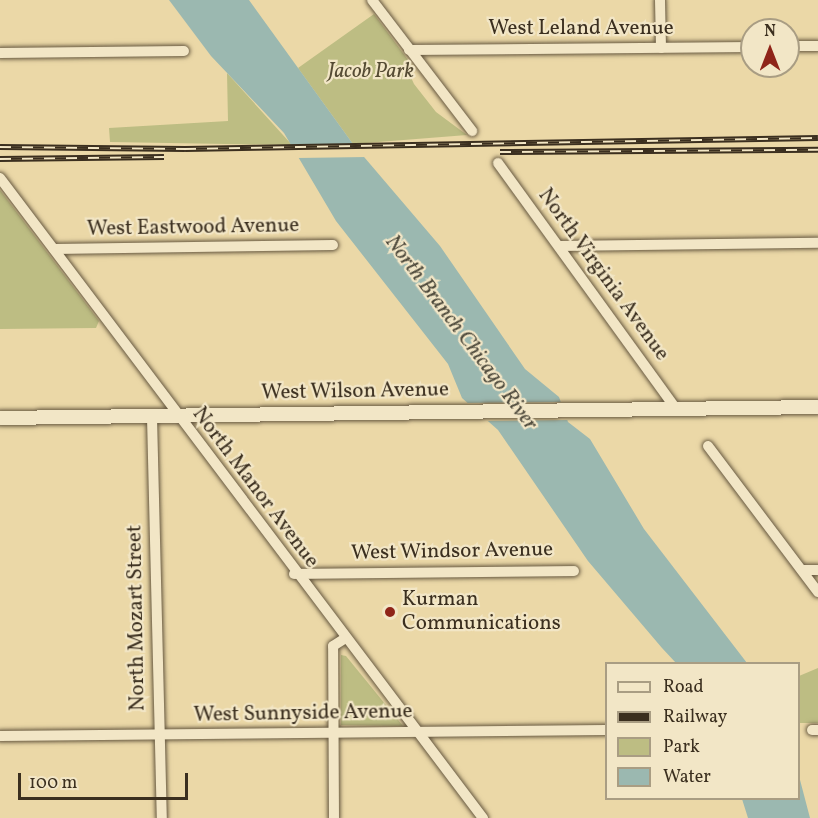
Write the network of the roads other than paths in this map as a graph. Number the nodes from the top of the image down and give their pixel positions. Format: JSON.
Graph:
{"nodes":[{"id":1,"x":372,"y":0,"type":"edge"},
{"id":2,"x":660,"y":0,"type":"edge"},
{"id":3,"x":800,"y":46,"type":"edge"},
{"id":4,"x":818,"y":46,"type":"edge"},
{"id":5,"x":740,"y":47,"type":"edge"},
{"id":6,"x":661,"y":48,"type":"junction"},
{"id":7,"x":410,"y":50,"type":"junction"},
{"id":8,"x":184,"y":51,"type":"dead end"},
{"id":9,"x":0,"y":53,"type":"edge"},
{"id":10,"x":472,"y":131,"type":"dead end"},
{"id":11,"x":498,"y":163,"type":"dead end"},
{"id":12,"x":0,"y":178,"type":"edge"},
{"id":13,"x":818,"y":243,"type":"edge"},
{"id":14,"x":333,"y":245,"type":"dead end"},
{"id":15,"x":559,"y":246,"type":"junction"},
{"id":16,"x":54,"y":249,"type":"junction"},
{"id":17,"x":818,"y":407,"type":"edge"},
{"id":18,"x":676,"y":409,"type":"junction"},
{"id":19,"x":178,"y":416,"type":"junction"},
{"id":20,"x":152,"y":417,"type":"junction"},
{"id":21,"x":0,"y":418,"type":"edge"},
{"id":22,"x":708,"y":446,"type":"dead end"},
{"id":23,"x":802,"y":570,"type":"junction"},
{"id":24,"x":818,"y":570,"type":"edge"},
{"id":25,"x":574,"y":571,"type":"dead end"},
{"id":26,"x":294,"y":574,"type":"junction"},
{"id":27,"x":818,"y":592,"type":"edge"},
{"id":28,"x":344,"y":639,"type":"junction"},
{"id":29,"x":605,"y":730,"type":"edge"},
{"id":30,"x":417,"y":732,"type":"junction"},
{"id":31,"x":333,"y":733,"type":"junction"},
{"id":32,"x":160,"y":734,"type":"junction"},
{"id":33,"x":0,"y":736,"type":"edge"},
{"id":34,"x":162,"y":818,"type":"edge"},
{"id":35,"x":334,"y":818,"type":"edge"},
{"id":36,"x":483,"y":818,"type":"edge"}],
"edges":[{"from":1,"to":7,"type":"street"},
{"from":2,"to":6,"type":"street"},
{"from":3,"to":4,"type":"street"},
{"from":5,"to":6,"type":"street","name":"West Leland Avenue"},
{"from":6,"to":7,"type":"street","name":"West Leland Avenue"},
{"from":7,"to":10,"type":"street"},
{"from":8,"to":9,"type":"street"},
{"from":11,"to":15,"type":"street","name":"North Virginia Avenue"},
{"from":12,"to":16,"type":"street","name":"North Manor Avenue"},
{"from":13,"to":15,"type":"street"},
{"from":14,"to":16,"type":"street","name":"West Eastwood Avenue"},
{"from":15,"to":18,"type":"street","name":"North Virginia Avenue"},
{"from":16,"to":19,"type":"street","name":"North Manor Avenue"},
{"from":17,"to":18,"type":"street","name":"West Wilson Avenue"},
{"from":18,"to":19,"type":"street","name":"West Wilson Avenue"},
{"from":19,"to":20,"type":"street","name":"West Wilson Avenue"},
{"from":19,"to":26,"type":"street","name":"North Manor Avenue"},
{"from":20,"to":21,"type":"street","name":"West Wilson Avenue"},
{"from":20,"to":32,"type":"street","name":"North Mozart Street"},
{"from":22,"to":23,"type":"street"},
{"from":23,"to":24,"type":"street"},
{"from":23,"to":27,"type":"street"},
{"from":25,"to":26,"type":"street","name":"West Windsor Avenue"},
{"from":26,"to":28,"type":"street","name":"North Manor Avenue"},
{"from":28,"to":30,"type":"street","name":"North Manor Avenue"},
{"from":28,"to":31,"type":"street"},
{"from":29,"to":30,"type":"street","name":"West Sunnyside Avenue"},
{"from":30,"to":31,"type":"street","name":"West Sunnyside Avenue"},
{"from":30,"to":36,"type":"street","name":"North Manor Avenue"},
{"from":31,"to":32,"type":"street","name":"West Sunnyside Avenue"},
{"from":31,"to":35,"type":"street"},
{"from":32,"to":33,"type":"street","name":"West Sunnyside Avenue"},
{"from":32,"to":34,"type":"street","name":"North Mozart Street"}]}
